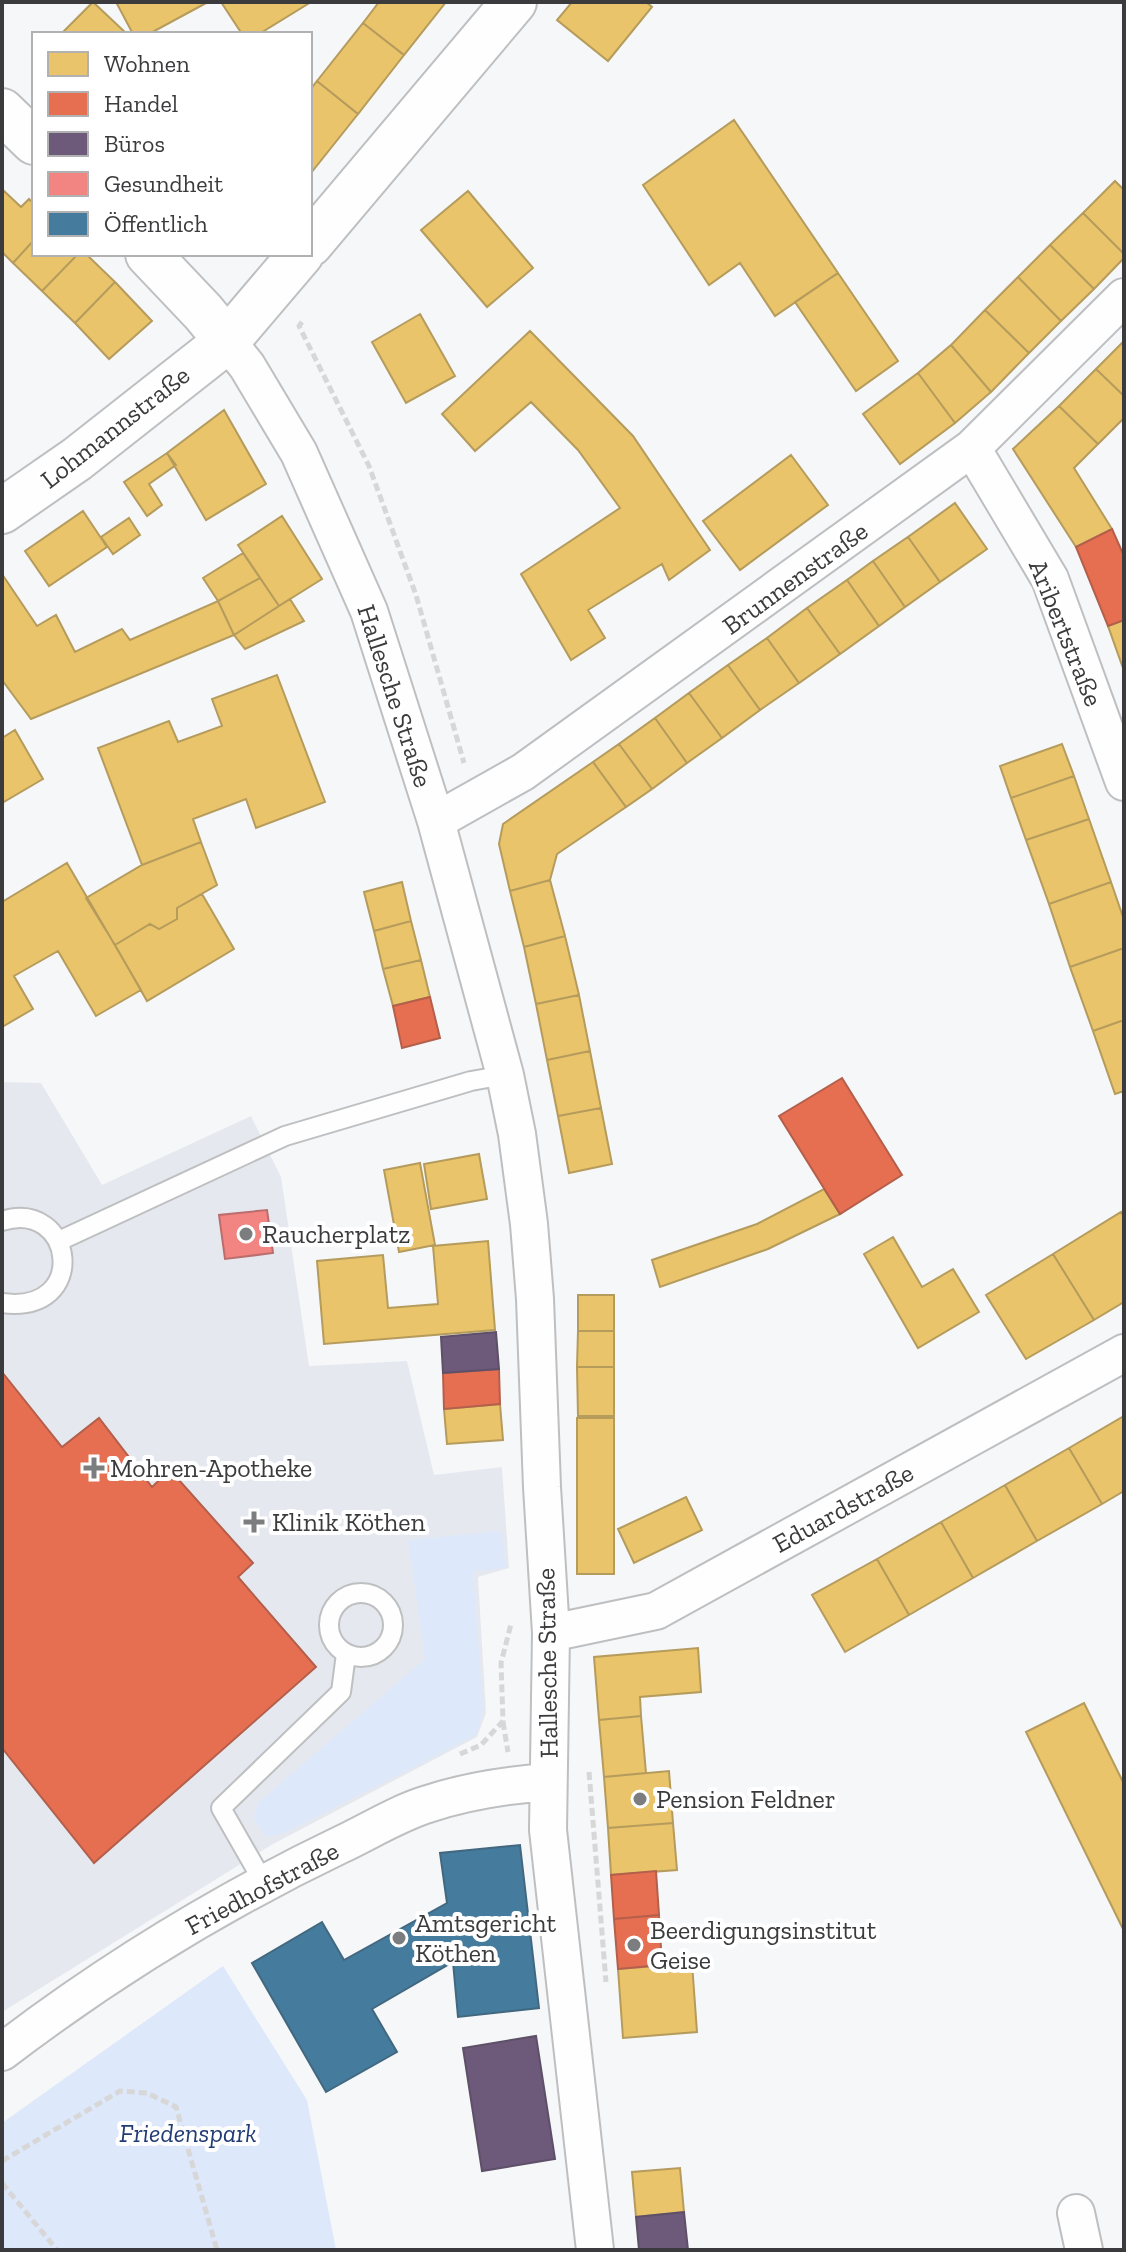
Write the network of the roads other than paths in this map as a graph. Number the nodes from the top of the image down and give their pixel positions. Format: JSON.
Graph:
{"nodes":[{"id":1,"x":514,"y":2,"type":"edge"},
{"id":2,"x":2,"y":111,"type":"edge"},
{"id":3,"x":32,"y":140,"type":"edge"},
{"id":4,"x":312,"y":242,"type":"edge"},
{"id":5,"x":150,"y":256,"type":"edge"},
{"id":6,"x":299,"y":256,"type":"edge"},
{"id":7,"x":1124,"y":297,"type":"edge"},
{"id":8,"x":227,"y":341,"type":"junction"},
{"id":9,"x":972,"y":448,"type":"junction"},
{"id":10,"x":2,"y":511,"type":"edge"},
{"id":11,"x":1124,"y":782,"type":"edge"},
{"id":12,"x":436,"y":821,"type":"junction"},
{"id":13,"x":505,"y":1075,"type":"junction"},
{"id":14,"x":2,"y":1221,"type":"edge"},
{"id":15,"x":59,"y":1241,"type":"junction"},
{"id":16,"x":2,"y":1303,"type":"edge"},
{"id":17,"x":1124,"y":1353,"type":"edge"},
{"id":18,"x":551,"y":1633,"type":"junction"},
{"id":19,"x":346,"y":1654,"type":"dead end"},
{"id":20,"x":548,"y":1782,"type":"junction"},
{"id":21,"x":264,"y":1883,"type":"junction"},
{"id":22,"x":2,"y":2052,"type":"edge"},
{"id":23,"x":1076,"y":2213,"type":"dead end"},
{"id":24,"x":595,"y":2250,"type":"edge"},
{"id":25,"x":1084,"y":2250,"type":"edge"}],
"edges":[{"from":1,"to":4,"type":"main road"},
{"from":2,"to":3,"type":"main road"},
{"from":5,"to":8,"type":"main road"},
{"from":6,"to":8,"type":"main road","name":"Lohmannstraße"},
{"from":7,"to":9,"type":"street","name":"Brunnenstraße"},
{"from":8,"to":10,"type":"main road","name":"Lohmannstraße"},
{"from":8,"to":12,"type":"street","name":"Hallesche Straße"},
{"from":9,"to":11,"type":"street","name":"Aribertstraße"},
{"from":9,"to":12,"type":"street","name":"Brunnenstraße"},
{"from":12,"to":13,"type":"street","name":"Hallesche Straße"},
{"from":13,"to":15,"type":"lane"},
{"from":13,"to":18,"type":"street","name":"Hallesche Straße"},
{"from":14,"to":15,"type":"lane"},
{"from":15,"to":16,"type":"lane"},
{"from":17,"to":18,"type":"street","name":"Eduardstraße"},
{"from":18,"to":20,"type":"street","name":"Hallesche Straße"},
{"from":19,"to":21,"type":"lane"},
{"from":20,"to":21,"type":"street","name":"Friedhofstraße"},
{"from":20,"to":24,"type":"street","name":"Hallesche Straße"},
{"from":21,"to":22,"type":"street","name":"Friedhofstraße"},
{"from":23,"to":25,"type":"street"}]}
